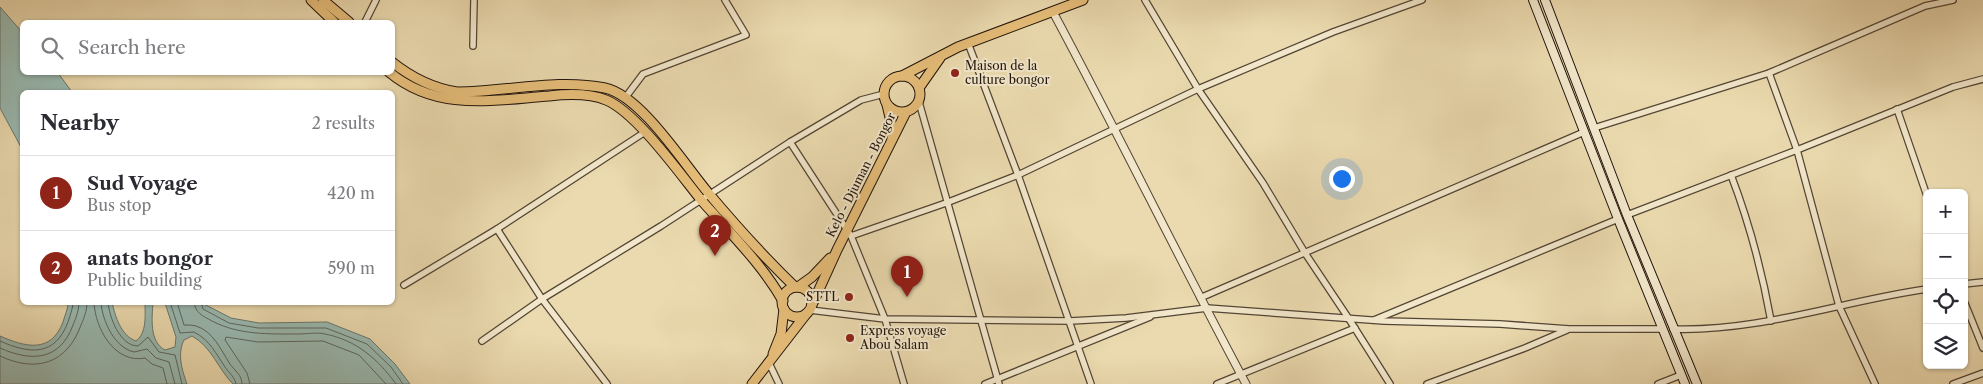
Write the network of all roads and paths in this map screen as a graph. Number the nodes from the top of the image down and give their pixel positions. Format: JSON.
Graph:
{"nodes":[{"id":1,"x":311,"y":0,"type":"edge"},
{"id":2,"x":323,"y":0,"type":"edge"},
{"id":3,"x":376,"y":0,"type":"edge"},
{"id":4,"x":474,"y":0,"type":"edge"},
{"id":5,"x":725,"y":0,"type":"edge"},
{"id":6,"x":1083,"y":0,"type":"edge"},
{"id":7,"x":1145,"y":0,"type":"edge"},
{"id":8,"x":1422,"y":0,"type":"edge"},
{"id":9,"x":1533,"y":0,"type":"edge"},
{"id":10,"x":1544,"y":0,"type":"edge"},
{"id":11,"x":1953,"y":0,"type":"edge"},
{"id":12,"x":1053,"y":12,"type":"junction"},
{"id":13,"x":332,"y":20,"type":"edge"},
{"id":14,"x":346,"y":20,"type":"edge"},
{"id":15,"x":366,"y":20,"type":"edge"},
{"id":16,"x":968,"y":43,"type":"junction"},
{"id":17,"x":473,"y":46,"type":"dead end"},
{"id":18,"x":942,"y":55,"type":"junction"},
{"id":19,"x":395,"y":64,"type":"edge"},
{"id":20,"x":1769,"y":73,"type":"junction"},
{"id":21,"x":392,"y":75,"type":"edge"},
{"id":22,"x":902,"y":76,"type":"junction"},
{"id":23,"x":1983,"y":79,"type":"edge"},
{"id":24,"x":919,"y":88,"type":"junction"},
{"id":25,"x":1198,"y":89,"type":"junction"},
{"id":26,"x":884,"y":94,"type":"junction"},
{"id":27,"x":625,"y":98,"type":"junction"},
{"id":28,"x":918,"y":102,"type":"junction"},
{"id":29,"x":887,"y":104,"type":"junction"},
{"id":30,"x":1897,"y":109,"type":"junction"},
{"id":31,"x":906,"y":112,"type":"junction"},
{"id":32,"x":1115,"y":128,"type":"junction"},
{"id":33,"x":1594,"y":128,"type":"junction"},
{"id":34,"x":645,"y":132,"type":"junction"},
{"id":35,"x":1584,"y":132,"type":"junction"},
{"id":36,"x":790,"y":142,"type":"junction"},
{"id":37,"x":891,"y":145,"type":"junction"},
{"id":38,"x":1797,"y":150,"type":"junction"},
{"id":39,"x":1018,"y":175,"type":"junction"},
{"id":40,"x":1731,"y":175,"type":"junction"},
{"id":41,"x":1614,"y":180,"type":"junction"},
{"id":42,"x":1604,"y":184,"type":"junction"},
{"id":43,"x":1925,"y":189,"type":"edge"},
{"id":44,"x":705,"y":197,"type":"junction"},
{"id":45,"x":946,"y":203,"type":"junction"},
{"id":46,"x":1628,"y":215,"type":"junction"},
{"id":47,"x":1618,"y":219,"type":"junction"},
{"id":48,"x":497,"y":229,"type":"junction"},
{"id":49,"x":850,"y":233,"type":"junction"},
{"id":50,"x":837,"y":250,"type":"junction"},
{"id":51,"x":1305,"y":253,"type":"junction"},
{"id":52,"x":1983,"y":282,"type":"edge"},
{"id":53,"x":404,"y":284,"type":"dead end"},
{"id":54,"x":1968,"y":284,"type":"edge"},
{"id":55,"x":796,"y":287,"type":"junction"},
{"id":56,"x":1923,"y":290,"type":"edge"},
{"id":57,"x":1200,"y":298,"type":"junction"},
{"id":58,"x":542,"y":299,"type":"junction"},
{"id":59,"x":783,"y":305,"type":"junction"},
{"id":60,"x":1839,"y":306,"type":"junction"},
{"id":61,"x":1207,"y":308,"type":"junction"},
{"id":62,"x":810,"y":310,"type":"junction"},
{"id":63,"x":1968,"y":311,"type":"edge"},
{"id":64,"x":1157,"y":314,"type":"junction"},
{"id":65,"x":885,"y":318,"type":"junction"},
{"id":66,"x":1349,"y":319,"type":"junction"},
{"id":67,"x":979,"y":320,"type":"junction"},
{"id":68,"x":1372,"y":320,"type":"junction"},
{"id":69,"x":1070,"y":321,"type":"junction"},
{"id":70,"x":1771,"y":321,"type":"junction"},
{"id":71,"x":1355,"y":328,"type":"junction"},
{"id":72,"x":1569,"y":329,"type":"junction"},
{"id":73,"x":1662,"y":329,"type":"junction"},
{"id":74,"x":1673,"y":329,"type":"junction"},
{"id":75,"x":482,"y":341,"type":"dead end"},
{"id":76,"x":1078,"y":346,"type":"junction"},
{"id":77,"x":1983,"y":348,"type":"edge"},
{"id":78,"x":769,"y":363,"type":"junction"},
{"id":79,"x":1983,"y":373,"type":"edge"},
{"id":80,"x":1241,"y":374,"type":"junction"},
{"id":81,"x":1681,"y":375,"type":"junction"},
{"id":82,"x":998,"y":382,"type":"edge"},
{"id":83,"x":607,"y":384,"type":"edge"},
{"id":84,"x":752,"y":384,"type":"edge"},
{"id":85,"x":779,"y":384,"type":"edge"},
{"id":86,"x":904,"y":384,"type":"edge"},
{"id":87,"x":985,"y":384,"type":"edge"},
{"id":88,"x":1091,"y":384,"type":"edge"},
{"id":89,"x":1217,"y":384,"type":"edge"},
{"id":90,"x":1246,"y":384,"type":"edge"},
{"id":91,"x":1390,"y":384,"type":"edge"},
{"id":92,"x":1427,"y":384,"type":"edge"},
{"id":93,"x":1658,"y":384,"type":"edge"},
{"id":94,"x":1685,"y":384,"type":"edge"},
{"id":95,"x":1696,"y":384,"type":"edge"},
{"id":96,"x":1875,"y":384,"type":"edge"},
{"id":97,"x":1953,"y":384,"type":"edge"}],
"edges":[{"from":1,"to":13,"type":"highway"},
{"from":2,"to":14,"type":"highway"},
{"from":3,"to":15,"type":"street"},
{"from":4,"to":17,"type":"street"},
{"from":5,"to":27,"type":"street"},
{"from":6,"to":12,"type":"highway"},
{"from":7,"to":25,"type":"street"},
{"from":8,"to":25,"type":"street"},
{"from":9,"to":35,"type":"main road"},
{"from":10,"to":33,"type":"main road"},
{"from":11,"to":20,"type":"street"},
{"from":12,"to":16,"type":"highway"},
{"from":12,"to":32,"type":"street"},
{"from":16,"to":18,"type":"highway"},
{"from":16,"to":39,"type":"street"},
{"from":18,"to":22,"type":"highway"},
{"from":18,"to":24,"type":"highway"},
{"from":19,"to":27,"type":"highway"},
{"from":20,"to":33,"type":"street"},
{"from":20,"to":38,"type":"street"},
{"from":21,"to":34,"type":"highway"},
{"from":22,"to":24,"type":"highway"},
{"from":22,"to":26,"type":"highway"},
{"from":23,"to":30,"type":"street"},
{"from":24,"to":28,"type":"highway"},
{"from":25,"to":32,"type":"street"},
{"from":25,"to":51,"type":"street"},
{"from":26,"to":29,"type":"highway"},
{"from":26,"to":36,"type":"street"},
{"from":27,"to":44,"type":"highway"},
{"from":28,"to":31,"type":"highway"},
{"from":28,"to":45,"type":"street"},
{"from":29,"to":31,"type":"highway"},
{"from":29,"to":37,"type":"highway"},
{"from":30,"to":38,"type":"street"},
{"from":30,"to":43,"type":"street"},
{"from":31,"to":37,"type":"highway","name":"Kelo - Djuman - Bongor"},
{"from":32,"to":39,"type":"street"},
{"from":32,"to":57,"type":"street"},
{"from":33,"to":41,"type":"main road"},
{"from":34,"to":44,"type":"highway"},
{"from":34,"to":48,"type":"street"},
{"from":35,"to":42,"type":"main road"},
{"from":35,"to":51,"type":"street"},
{"from":36,"to":44,"type":"street"},
{"from":36,"to":49,"type":"street"},
{"from":37,"to":49,"type":"highway","name":"Kelo - Djuman - Bongor"},
{"from":38,"to":40,"type":"street"},
{"from":38,"to":60,"type":"street"},
{"from":39,"to":45,"type":"street"},
{"from":39,"to":69,"type":"street"},
{"from":40,"to":46,"type":"street"},
{"from":40,"to":70,"type":"street"},
{"from":41,"to":42,"type":"main road"},
{"from":41,"to":46,"type":"main road"},
{"from":42,"to":47,"type":"main road"},
{"from":44,"to":55,"type":"highway"},
{"from":44,"to":58,"type":"street"},
{"from":44,"to":59,"type":"highway"},
{"from":45,"to":49,"type":"street"},
{"from":45,"to":67,"type":"street"},
{"from":46,"to":74,"type":"main road"},
{"from":47,"to":68,"type":"street"},
{"from":47,"to":73,"type":"main road"},
{"from":48,"to":53,"type":"street"},
{"from":48,"to":58,"type":"street"},
{"from":49,"to":50,"type":"highway","name":"Kelo - Djuman - Bongor"},
{"from":49,"to":65,"type":"street"},
{"from":50,"to":55,"type":"highway","name":"Kelo - Djuman - Bongor"},
{"from":50,"to":62,"type":"highway","name":"Kelo - Djuman - Bongor"},
{"from":51,"to":57,"type":"street"},
{"from":51,"to":66,"type":"street"},
{"from":52,"to":54,"type":"street"},
{"from":55,"to":59,"type":"highway"},
{"from":55,"to":62,"type":"highway"},
{"from":56,"to":60,"type":"street"},
{"from":57,"to":61,"type":"street"},
{"from":58,"to":75,"type":"street"},
{"from":58,"to":83,"type":"street"},
{"from":59,"to":62,"type":"highway"},
{"from":59,"to":78,"type":"highway","name":"Kelo - Djuman - Bongor"},
{"from":60,"to":70,"type":"street"},
{"from":60,"to":96,"type":"street"},
{"from":61,"to":64,"type":"street"},
{"from":61,"to":66,"type":"street"},
{"from":61,"to":80,"type":"street"},
{"from":62,"to":65,"type":"street"},
{"from":62,"to":78,"type":"highway","name":"Kelo - Djuman - Bongor"},
{"from":63,"to":77,"type":"street"},
{"from":64,"to":69,"type":"street"},
{"from":64,"to":76,"type":"street"},
{"from":65,"to":67,"type":"street"},
{"from":65,"to":86,"type":"street"},
{"from":66,"to":68,"type":"street"},
{"from":66,"to":71,"type":"street"},
{"from":67,"to":69,"type":"street"},
{"from":67,"to":82,"type":"street"},
{"from":68,"to":72,"type":"street"},
{"from":69,"to":76,"type":"street"},
{"from":70,"to":74,"type":"street"},
{"from":71,"to":80,"type":"street"},
{"from":71,"to":91,"type":"street"},
{"from":72,"to":73,"type":"street"},
{"from":72,"to":92,"type":"street"},
{"from":73,"to":81,"type":"main road"},
{"from":74,"to":95,"type":"main road"},
{"from":76,"to":82,"type":"street"},
{"from":76,"to":88,"type":"street"},
{"from":78,"to":84,"type":"highway","name":"Kelo - Djuman - Bongor"},
{"from":78,"to":85,"type":"street"},
{"from":79,"to":97,"type":"street"},
{"from":80,"to":89,"type":"street"},
{"from":80,"to":90,"type":"street"},
{"from":81,"to":93,"type":"street"},
{"from":81,"to":94,"type":"main road"},
{"from":82,"to":87,"type":"street"}]}
